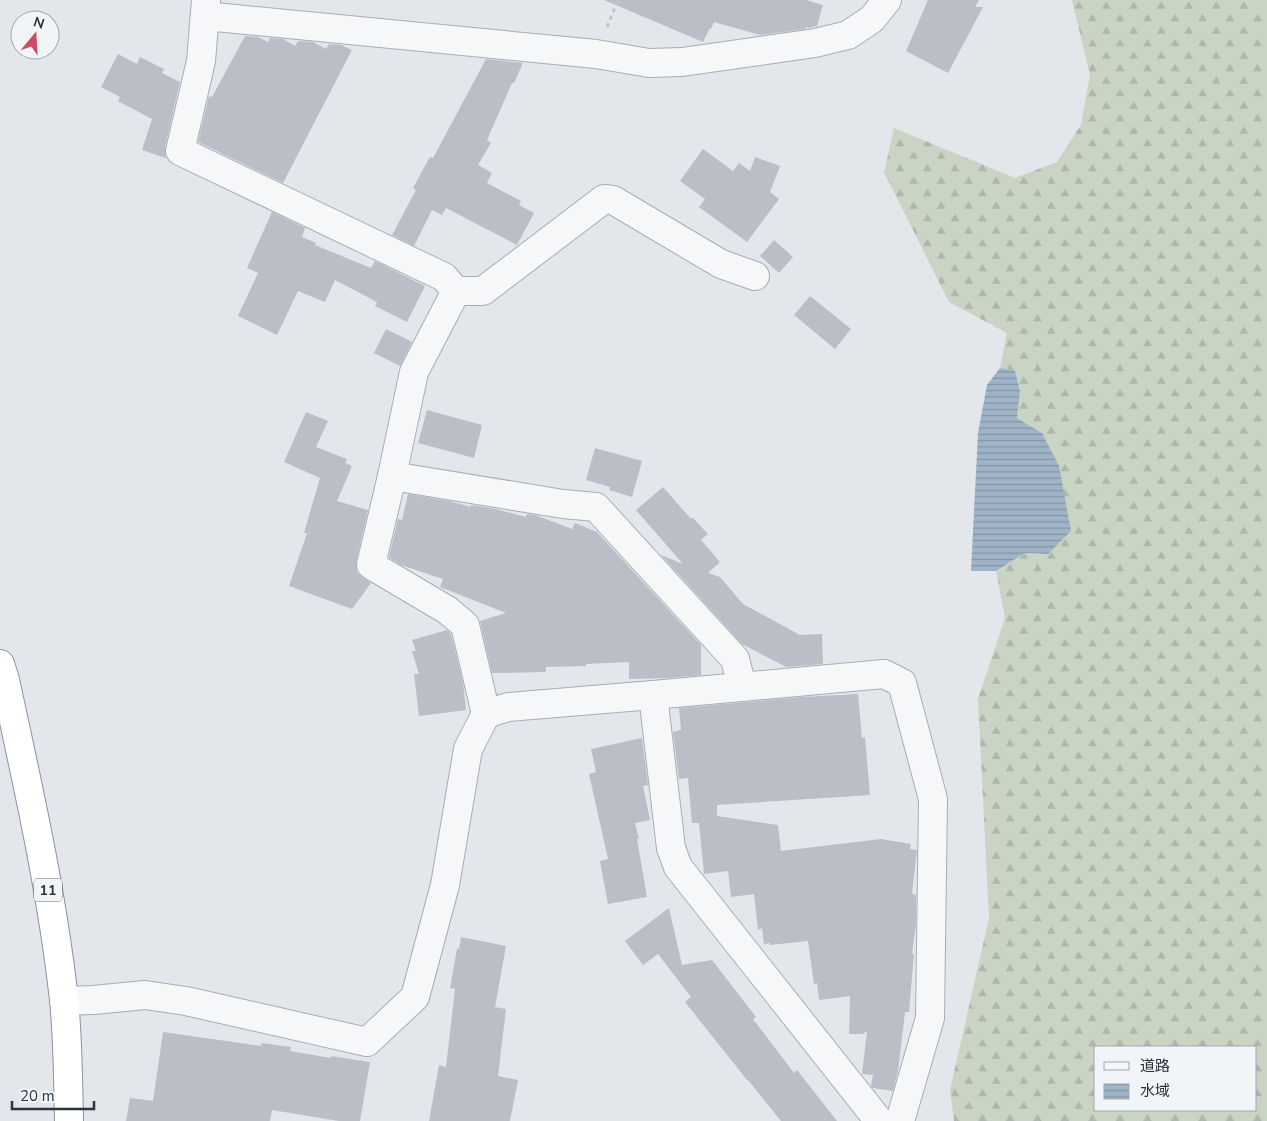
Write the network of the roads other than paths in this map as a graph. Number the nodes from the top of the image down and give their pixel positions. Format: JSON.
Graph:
{"nodes":[{"id":1,"x":887,"y":0,"type":"edge"},
{"id":2,"x":205,"y":8,"type":"edge"},
{"id":3,"x":755,"y":276,"type":"dead end"},
{"id":4,"x":456,"y":292,"type":"junction"},
{"id":5,"x":392,"y":476,"type":"junction"},
{"id":6,"x":0,"y":664,"type":"edge"},
{"id":7,"x":742,"y":687,"type":"junction"},
{"id":8,"x":653,"y":695,"type":"junction"},
{"id":9,"x":486,"y":714,"type":"junction"},
{"id":10,"x":64,"y":1001,"type":"junction"},
{"id":11,"x":69,"y":1121,"type":"edge"},
{"id":12,"x":879,"y":1121,"type":"edge"},
{"id":13,"x":900,"y":1121,"type":"edge"}],
"edges":[{"from":1,"to":2,"type":"street"},
{"from":2,"to":4,"type":"street"},
{"from":3,"to":4,"type":"street"},
{"from":4,"to":5,"type":"street"},
{"from":5,"to":7,"type":"street"},
{"from":5,"to":9,"type":"street"},
{"from":6,"to":10,"type":"highway","number":"11"},
{"from":7,"to":8,"type":"street"},
{"from":7,"to":13,"type":"street"},
{"from":8,"to":9,"type":"street"},
{"from":8,"to":12,"type":"street"},
{"from":9,"to":10,"type":"street"},
{"from":10,"to":11,"type":"highway","number":"11"}]}
